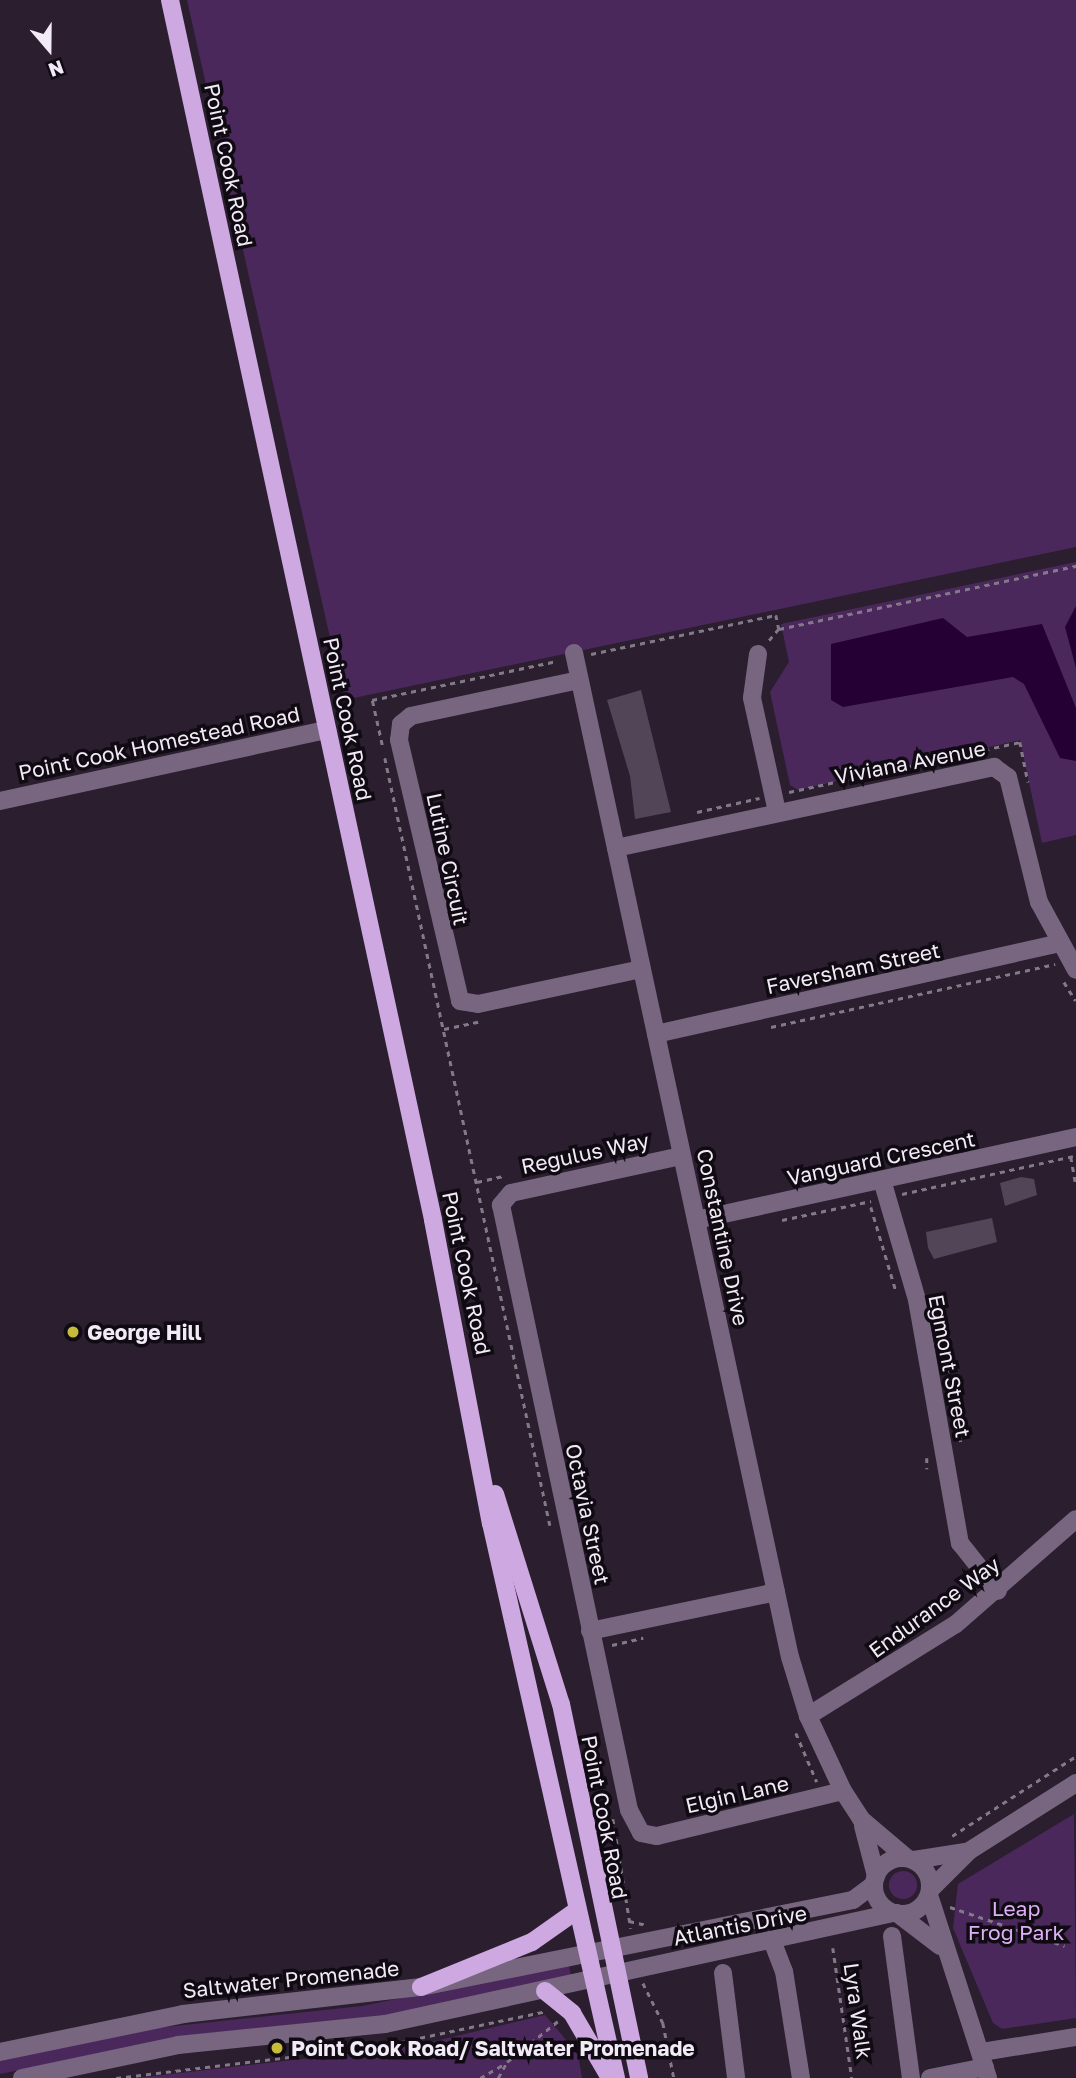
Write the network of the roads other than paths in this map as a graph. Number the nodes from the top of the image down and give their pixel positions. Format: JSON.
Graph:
{"nodes":[{"id":1,"x":170,"y":0,"type":"edge"},
{"id":2,"x":758,"y":654,"type":"road end"},
{"id":3,"x":574,"y":655,"type":"road end"},
{"id":4,"x":579,"y":680,"type":"junction"},
{"id":5,"x":327,"y":730,"type":"junction"},
{"id":6,"x":0,"y":801,"type":"edge"},
{"id":7,"x":777,"y":812,"type":"junction"},
{"id":8,"x":615,"y":848,"type":"junction"},
{"id":9,"x":1068,"y":956,"type":"edge"},
{"id":10,"x":641,"y":969,"type":"junction"},
{"id":11,"x":656,"y":1034,"type":"junction"},
{"id":12,"x":1076,"y":1137,"type":"edge"},
{"id":13,"x":681,"y":1156,"type":"junction"},
{"id":14,"x":882,"y":1180,"type":"junction"},
{"id":15,"x":502,"y":1201,"type":"joint"},
{"id":16,"x":696,"y":1220,"type":"junction"},
{"id":17,"x":480,"y":1448,"type":"junction"},
{"id":18,"x":1076,"y":1519,"type":"edge"},
{"id":19,"x":998,"y":1591,"type":"junction"},
{"id":20,"x":776,"y":1592,"type":"junction"},
{"id":21,"x":590,"y":1631,"type":"junction"},
{"id":22,"x":808,"y":1716,"type":"junction"},
{"id":23,"x":1076,"y":1783,"type":"edge"},
{"id":24,"x":843,"y":1791,"type":"junction"},
{"id":25,"x":860,"y":1819,"type":"junction"},
{"id":26,"x":641,"y":1833,"type":"joint"},
{"id":27,"x":969,"y":1852,"type":"junction"},
{"id":28,"x":910,"y":1859,"type":"junction"},
{"id":29,"x":875,"y":1880,"type":"junction"},
{"id":30,"x":930,"y":1892,"type":"junction"},
{"id":31,"x":576,"y":1911,"type":"junction"},
{"id":32,"x":895,"y":1913,"type":"junction"},
{"id":33,"x":892,"y":1936,"type":"dead end"},
{"id":34,"x":773,"y":1943,"type":"junction"},
{"id":35,"x":943,"y":1949,"type":"junction"},
{"id":36,"x":611,"y":1950,"type":"junction"},
{"id":37,"x":588,"y":1952,"type":"junction"},
{"id":38,"x":723,"y":1973,"type":"dead end"},
{"id":39,"x":618,"y":1975,"type":"junction"},
{"id":40,"x":595,"y":1980,"type":"junction"},
{"id":41,"x":422,"y":1987,"type":"junction"},
{"id":42,"x":545,"y":1991,"type":"junction"},
{"id":43,"x":1076,"y":2037,"type":"edge"},
{"id":44,"x":0,"y":2052,"type":"edge"},
{"id":45,"x":985,"y":2066,"type":"edge"},
{"id":46,"x":22,"y":2078,"type":"edge"},
{"id":47,"x":610,"y":2078,"type":"edge"},
{"id":48,"x":616,"y":2078,"type":"edge"},
{"id":49,"x":639,"y":2078,"type":"edge"},
{"id":50,"x":736,"y":2078,"type":"edge"},
{"id":51,"x":801,"y":2078,"type":"edge"},
{"id":52,"x":911,"y":2078,"type":"edge"},
{"id":53,"x":930,"y":2078,"type":"edge"}],
"edges":[{"from":1,"to":5,"type":"main road","name":"Point Cook Road"},
{"from":2,"to":7,"type":"street"},
{"from":3,"to":4,"type":"street","name":"Constantine Drive"},
{"from":4,"to":8,"type":"street","name":"Constantine Drive"},
{"from":4,"to":10,"type":"street","name":"Lutine Circuit"},
{"from":5,"to":6,"type":"street","name":"Point Cook Homestead Road"},
{"from":5,"to":17,"type":"main road","name":"Point Cook Road"},
{"from":7,"to":8,"type":"street","name":"Viviana Avenue"},
{"from":7,"to":9,"type":"street","name":"Viviana Avenue"},
{"from":8,"to":10,"type":"street","name":"Constantine Drive"},
{"from":9,"to":11,"type":"street","name":"Faversham Street"},
{"from":10,"to":11,"type":"street","name":"Constantine Drive"},
{"from":11,"to":13,"type":"street","name":"Constantine Drive"},
{"from":12,"to":14,"type":"street","name":"Vanguard Crescent"},
{"from":13,"to":15,"type":"street","name":"Regulus Way"},
{"from":13,"to":16,"type":"street","name":"Constantine Drive"},
{"from":14,"to":16,"type":"street","name":"Vanguard Crescent"},
{"from":14,"to":19,"type":"street","name":"Egmont Street"},
{"from":15,"to":21,"type":"street","name":"Octavia Street"},
{"from":16,"to":20,"type":"street","name":"Constantine Drive"},
{"from":17,"to":31,"type":"main road","name":"Point Cook Road"},
{"from":17,"to":36,"type":"main road","name":"Point Cook Road"},
{"from":18,"to":19,"type":"street","name":"Endurance Way"},
{"from":19,"to":22,"type":"street","name":"Endurance Way"},
{"from":20,"to":21,"type":"street"},
{"from":20,"to":22,"type":"street","name":"Constantine Drive"},
{"from":21,"to":26,"type":"street","name":"Octavia Street"},
{"from":22,"to":24,"type":"street","name":"Constantine Drive"},
{"from":23,"to":27,"type":"street"},
{"from":24,"to":25,"type":"street","name":"Constantine Drive"},
{"from":24,"to":26,"type":"street","name":"Elgin Lane"},
{"from":25,"to":28,"type":"street","name":"Constantine Drive"},
{"from":25,"to":29,"type":"street","name":"Constantine Drive"},
{"from":27,"to":28,"type":"street"},
{"from":27,"to":30,"type":"street"},
{"from":28,"to":29,"type":"street"},
{"from":28,"to":30,"type":"street"},
{"from":29,"to":32,"type":"street"},
{"from":29,"to":36,"type":"street","name":"Atlantis Drive"},
{"from":30,"to":32,"type":"street"},
{"from":30,"to":35,"type":"street"},
{"from":31,"to":37,"type":"main road","name":"Point Cook Road"},
{"from":31,"to":41,"type":"main road"},
{"from":32,"to":34,"type":"street","name":"Atlantis Drive"},
{"from":32,"to":35,"type":"street"},
{"from":33,"to":52,"type":"street"},
{"from":34,"to":39,"type":"street","name":"Atlantis Drive"},
{"from":34,"to":51,"type":"street"},
{"from":35,"to":45,"type":"street"},
{"from":36,"to":37,"type":"street","name":"Atlantis Drive"},
{"from":36,"to":39,"type":"main road","name":"Point Cook Road"},
{"from":37,"to":40,"type":"main road","name":"Point Cook Road"},
{"from":37,"to":41,"type":"street","name":"Saltwater Promenade"},
{"from":38,"to":50,"type":"street"},
{"from":39,"to":40,"type":"street","name":"Atlantis Drive"},
{"from":39,"to":49,"type":"main road","name":"Point Cook Road"},
{"from":40,"to":42,"type":"street"},
{"from":40,"to":48,"type":"main road","name":"Point Cook Road"},
{"from":41,"to":44,"type":"street","name":"Saltwater Promenade"},
{"from":42,"to":46,"type":"street"},
{"from":42,"to":47,"type":"main road"},
{"from":43,"to":45,"type":"street"},
{"from":45,"to":53,"type":"street"}]}
